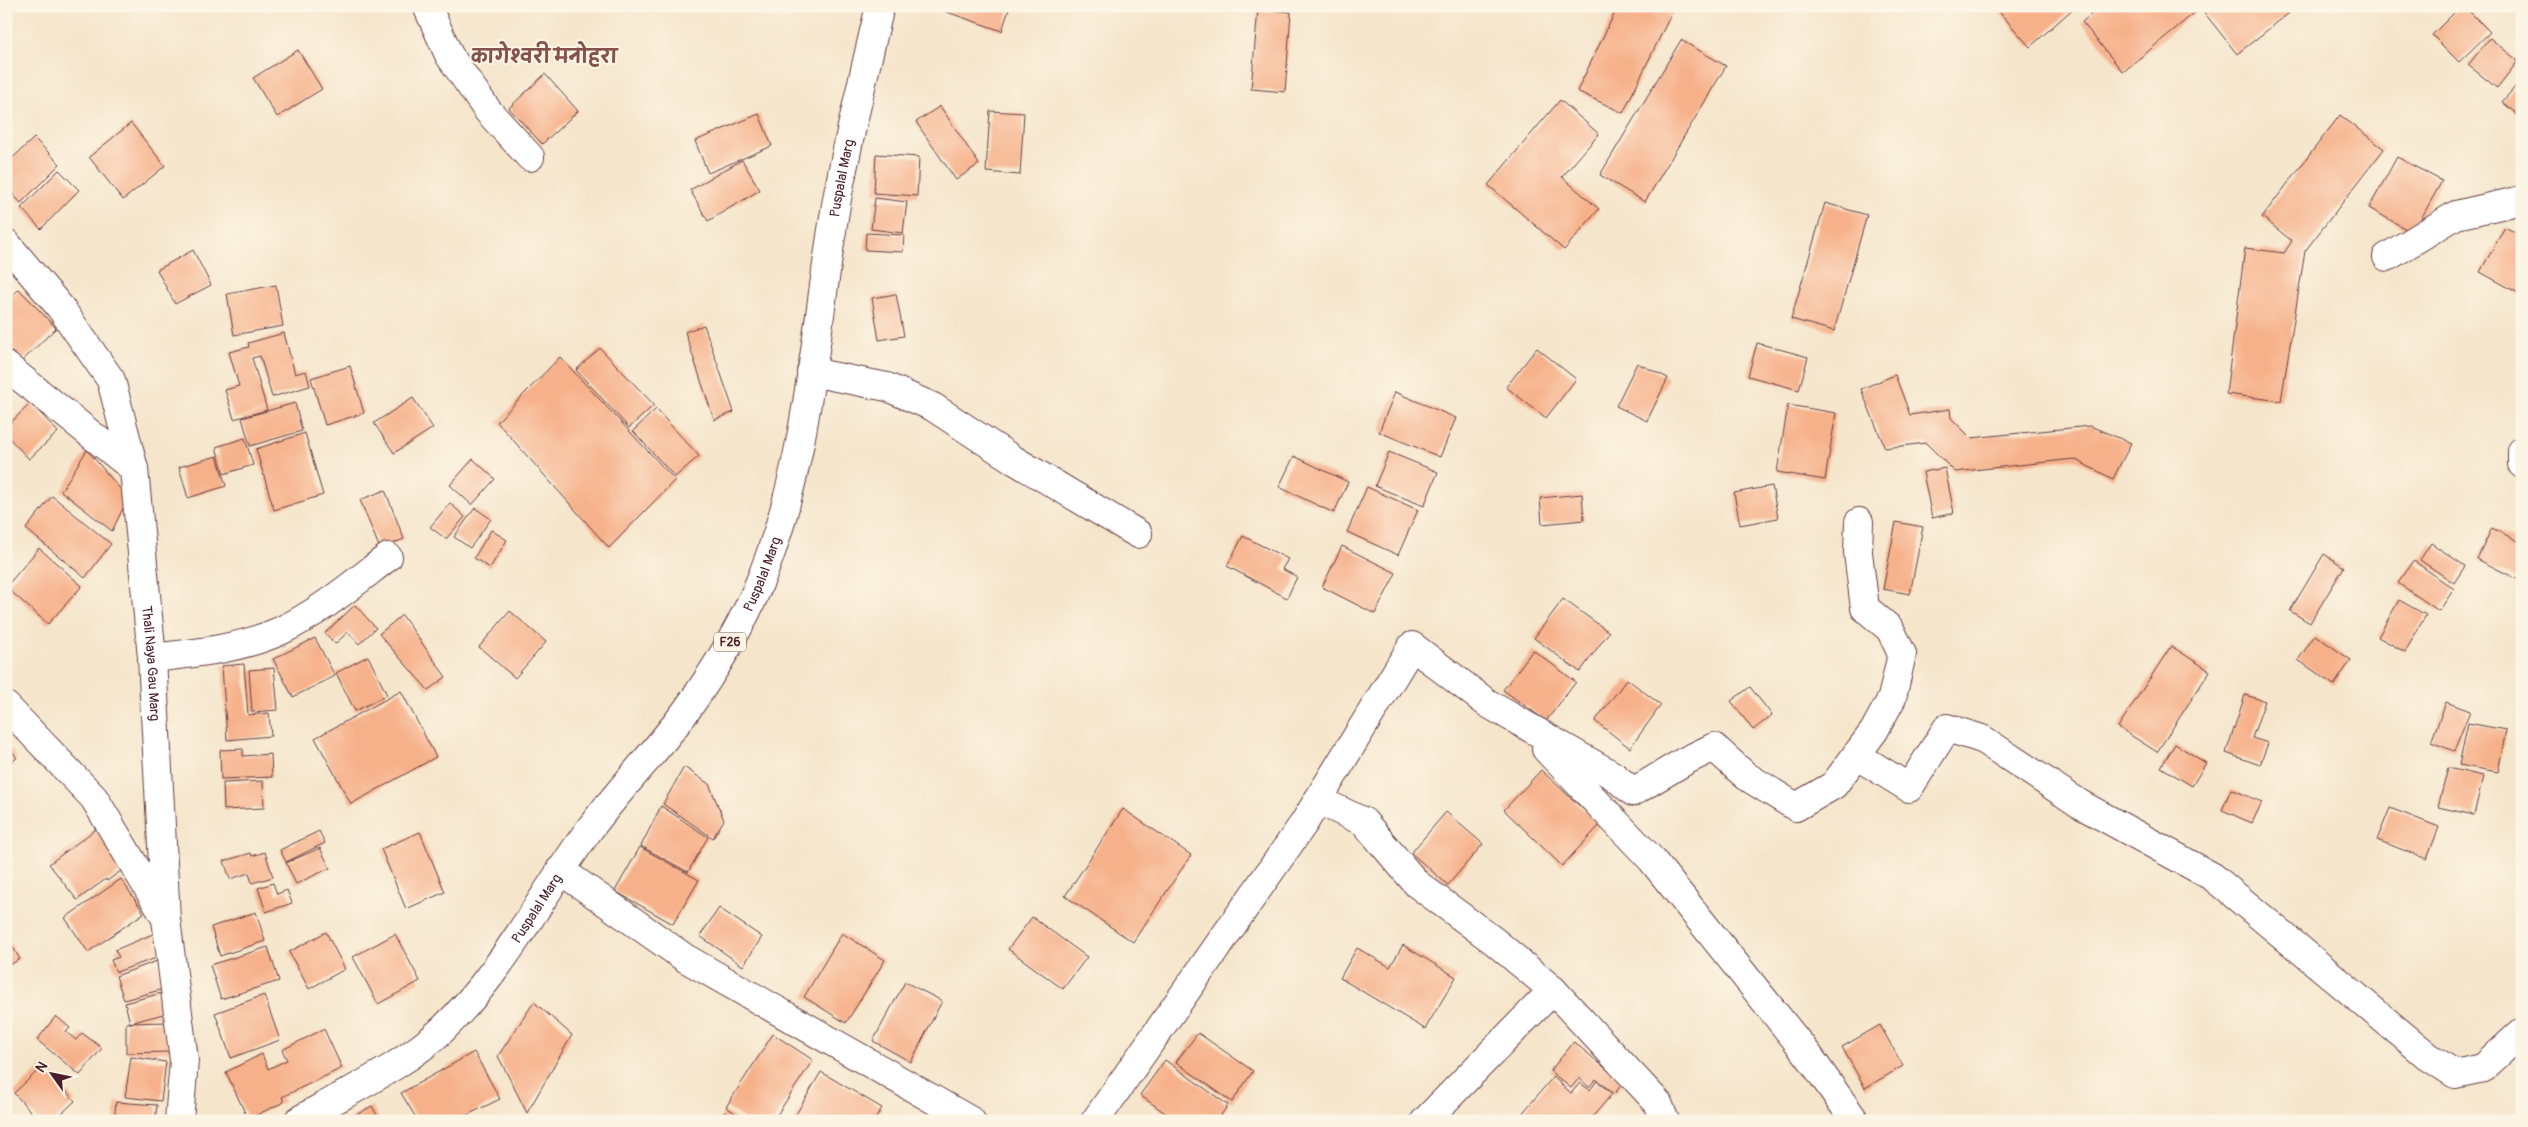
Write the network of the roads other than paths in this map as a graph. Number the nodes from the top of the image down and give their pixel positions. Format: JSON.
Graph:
{"nodes":[{"id":1,"x":427,"y":6,"type":"edge"},
{"id":2,"x":880,"y":6,"type":"edge"},
{"id":3,"x":530,"y":157,"type":"dead end"},
{"id":4,"x":2522,"y":200,"type":"edge"},
{"id":5,"x":6,"y":243,"type":"edge"},
{"id":6,"x":2387,"y":257,"type":"dead end"},
{"id":7,"x":6,"y":366,"type":"edge"},
{"id":8,"x":811,"y":372,"type":"junction"},
{"id":9,"x":2522,"y":452,"type":"edge"},
{"id":10,"x":2522,"y":464,"type":"edge"},
{"id":11,"x":134,"y":469,"type":"junction"},
{"id":12,"x":1859,"y":522,"type":"dead end"},
{"id":13,"x":1138,"y":534,"type":"dead end"},
{"id":14,"x":388,"y":557,"type":"dead end"},
{"id":15,"x":152,"y":658,"type":"junction"},
{"id":16,"x":6,"y":706,"type":"edge"},
{"id":17,"x":1523,"y":724,"type":"junction"},
{"id":18,"x":1856,"y":756,"type":"junction"},
{"id":19,"x":1318,"y":800,"type":"junction"},
{"id":20,"x":560,"y":870,"type":"junction"},
{"id":21,"x":166,"y":919,"type":"junction"},
{"id":22,"x":1553,"y":990,"type":"junction"},
{"id":23,"x":2522,"y":1032,"type":"edge"},
{"id":24,"x":179,"y":1121,"type":"edge"},
{"id":25,"x":298,"y":1121,"type":"edge"},
{"id":26,"x":971,"y":1121,"type":"edge"},
{"id":27,"x":1095,"y":1121,"type":"edge"},
{"id":28,"x":1425,"y":1121,"type":"edge"},
{"id":29,"x":1665,"y":1121,"type":"edge"},
{"id":30,"x":1855,"y":1121,"type":"edge"}],
"edges":[{"from":1,"to":3,"type":"street"},
{"from":2,"to":8,"type":"street","name":"Puspalal Marg","number":"F26"},
{"from":4,"to":6,"type":"street"},
{"from":5,"to":11,"type":"street","name":"Thali Naya Gau Marg"},
{"from":7,"to":11,"type":"street"},
{"from":8,"to":13,"type":"street"},
{"from":8,"to":20,"type":"street","name":"Puspalal Marg","number":"F26"},
{"from":9,"to":10,"type":"street"},
{"from":11,"to":15,"type":"street","name":"Thali Naya Gau Marg"},
{"from":12,"to":18,"type":"street"},
{"from":14,"to":15,"type":"street"},
{"from":15,"to":21,"type":"street","name":"Thali Naya Gau Marg"},
{"from":16,"to":21,"type":"street"},
{"from":17,"to":18,"type":"street"},
{"from":17,"to":19,"type":"street"},
{"from":17,"to":30,"type":"street"},
{"from":18,"to":23,"type":"street"},
{"from":19,"to":22,"type":"street"},
{"from":19,"to":27,"type":"street"},
{"from":20,"to":25,"type":"street","name":"Puspalal Marg","number":"F26"},
{"from":20,"to":26,"type":"street"},
{"from":21,"to":24,"type":"street","name":"Thali Naya Gau Marg"},
{"from":22,"to":28,"type":"street"},
{"from":22,"to":29,"type":"street"}]}
